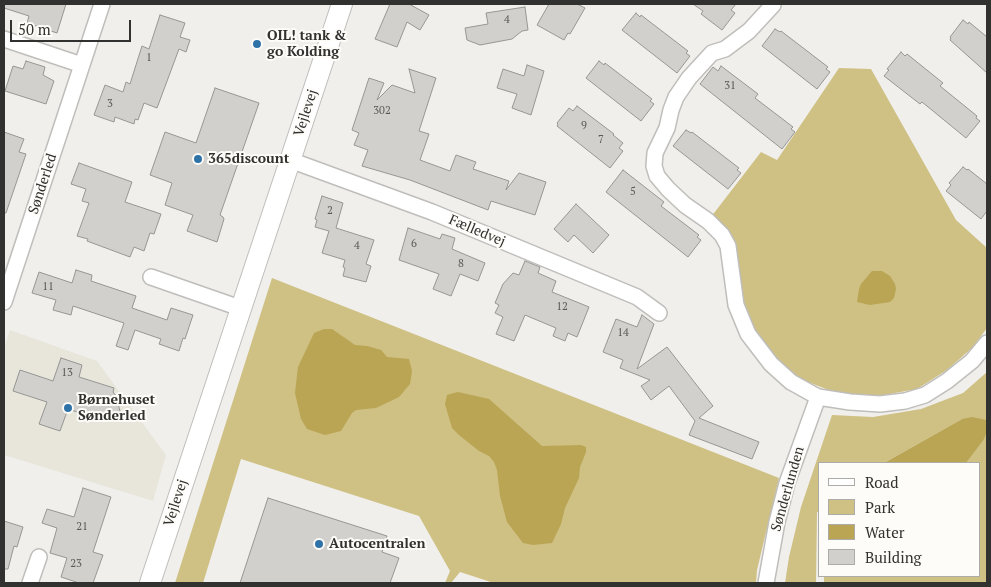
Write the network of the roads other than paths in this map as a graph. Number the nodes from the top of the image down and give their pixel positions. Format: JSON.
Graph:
{"nodes":[{"id":1,"x":102,"y":4,"type":"edge"},
{"id":2,"x":342,"y":4,"type":"edge"},
{"id":3,"x":773,"y":5,"type":"edge"},
{"id":4,"x":4,"y":39,"type":"edge"},
{"id":5,"x":82,"y":64,"type":"junction"},
{"id":6,"x":290,"y":160,"type":"junction"},
{"id":7,"x":151,"y":278,"type":"dead end"},
{"id":8,"x":4,"y":302,"type":"edge"},
{"id":9,"x":240,"y":308,"type":"junction"},
{"id":10,"x":659,"y":313,"type":"dead end"},
{"id":11,"x":987,"y":343,"type":"edge"},
{"id":12,"x":818,"y":397,"type":"junction"},
{"id":13,"x":39,"y":557,"type":"dead end"},
{"id":14,"x":30,"y":583,"type":"edge"},
{"id":15,"x":150,"y":583,"type":"edge"},
{"id":16,"x":766,"y":583,"type":"edge"}],
"edges":[{"from":1,"to":5,"type":"street","name":"Sønderled"},
{"from":2,"to":6,"type":"street","name":"Vejlevej"},
{"from":3,"to":12,"type":"street"},
{"from":4,"to":5,"type":"street"},
{"from":5,"to":8,"type":"street","name":"Sønderled"},
{"from":6,"to":9,"type":"street","name":"Vejlevej"},
{"from":6,"to":10,"type":"street","name":"Fælledvej"},
{"from":7,"to":9,"type":"street"},
{"from":9,"to":15,"type":"street","name":"Vejlevej"},
{"from":11,"to":12,"type":"street"},
{"from":12,"to":16,"type":"street","name":"Sønderlunden"},
{"from":13,"to":14,"type":"street"}]}
